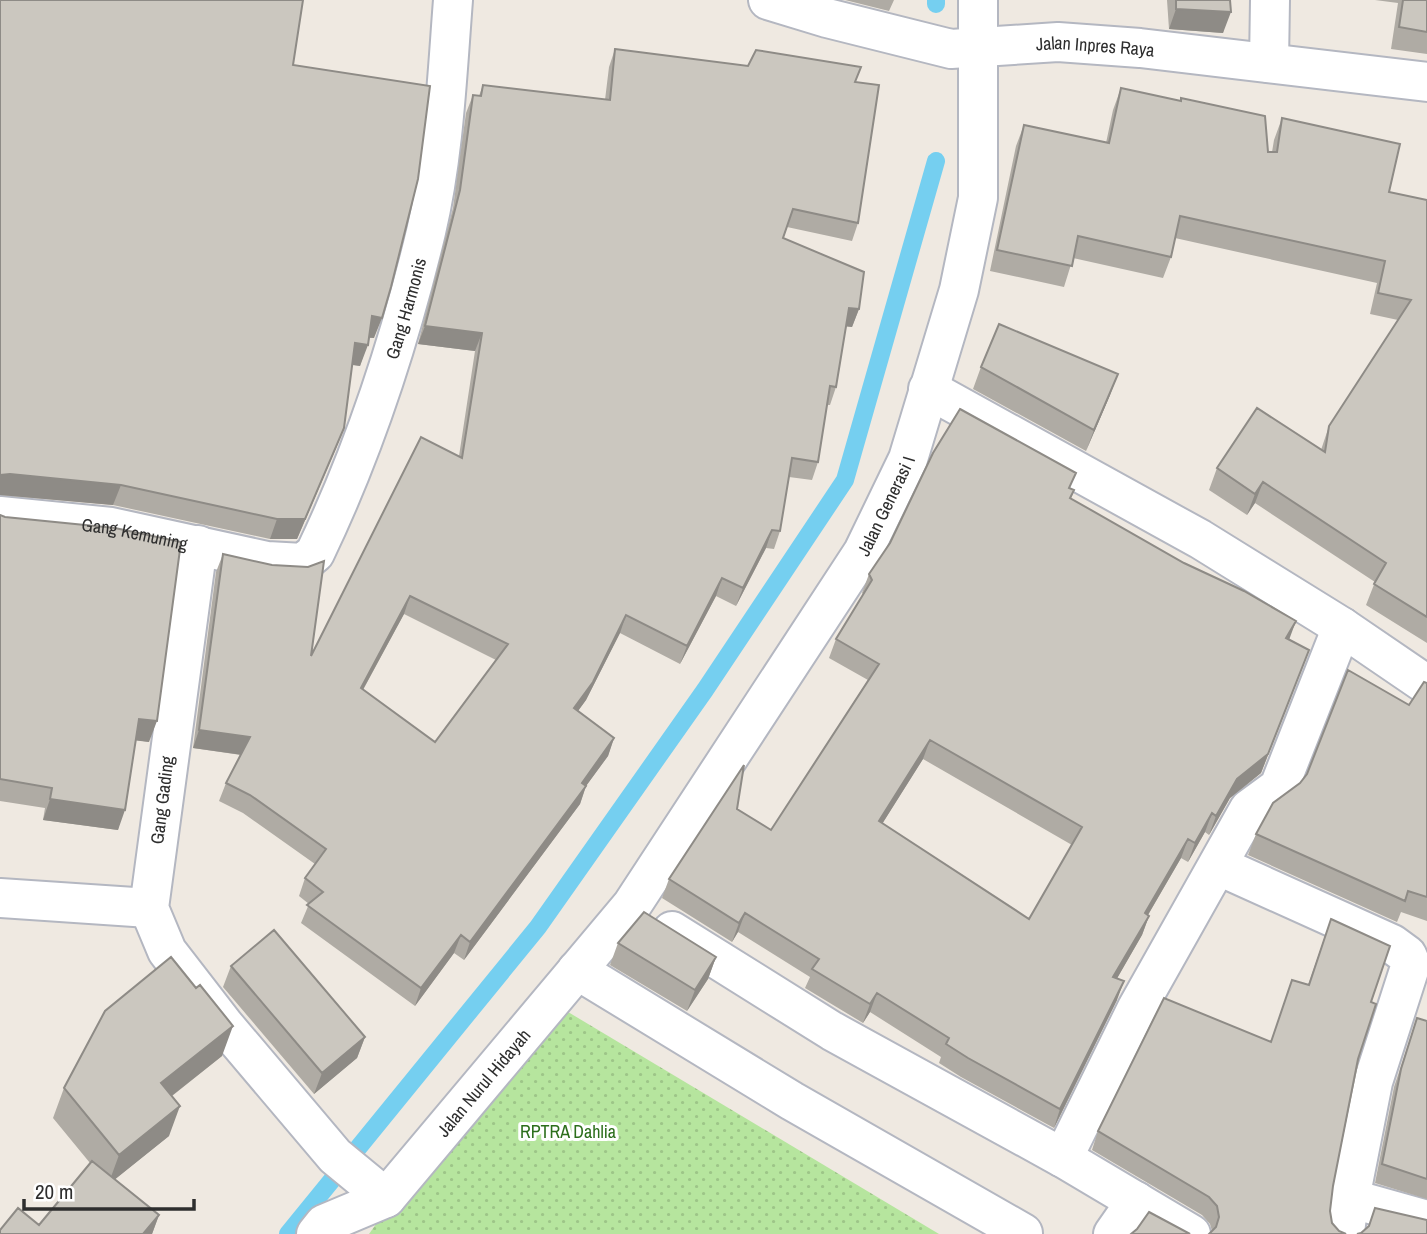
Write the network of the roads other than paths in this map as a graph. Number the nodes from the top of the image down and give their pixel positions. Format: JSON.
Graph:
{"nodes":[{"id":1,"x":453,"y":0,"type":"edge"},
{"id":2,"x":768,"y":0,"type":"edge"},
{"id":3,"x":1270,"y":0,"type":"edge"},
{"id":4,"x":972,"y":29,"type":"edge"},
{"id":5,"x":1269,"y":63,"type":"junction"},
{"id":6,"x":1427,"y":82,"type":"edge"},
{"id":7,"x":928,"y":389,"type":"junction"},
{"id":8,"x":0,"y":516,"type":"edge"},
{"id":9,"x":198,"y":545,"type":"junction"},
{"id":10,"x":267,"y":561,"type":"joint"},
{"id":11,"x":1342,"y":627,"type":"junction"},
{"id":12,"x":1427,"y":685,"type":"edge"},
{"id":13,"x":1219,"y":866,"type":"junction"},
{"id":14,"x":0,"y":898,"type":"edge"},
{"id":15,"x":632,"y":905,"type":"junction"},
{"id":16,"x":149,"y":908,"type":"junction"},
{"id":17,"x":576,"y":970,"type":"junction"},
{"id":18,"x":1063,"y":1158,"type":"junction"},
{"id":19,"x":386,"y":1198,"type":"junction"},
{"id":20,"x":1136,"y":1201,"type":"junction"},
{"id":21,"x":1427,"y":1220,"type":"edge"},
{"id":22,"x":1346,"y":1222,"type":"edge"},
{"id":23,"x":1023,"y":1233,"type":"edge"},
{"id":24,"x":316,"y":1234,"type":"edge"},
{"id":25,"x":1113,"y":1234,"type":"edge"},
{"id":26,"x":1191,"y":1234,"type":"edge"}],
"edges":[{"from":1,"to":10,"type":"street","name":"Gang Harmonis"},
{"from":2,"to":4,"type":"street","name":"Jalan Inpres Raya"},
{"from":3,"to":5,"type":"street"},
{"from":4,"to":5,"type":"street","name":"Jalan Inpres Raya"},
{"from":4,"to":7,"type":"street","name":"Jalan Generasi I"},
{"from":5,"to":6,"type":"street","name":"Jalan Inpres Raya"},
{"from":7,"to":11,"type":"street"},
{"from":7,"to":15,"type":"street","name":"Jalan Generasi I"},
{"from":8,"to":9,"type":"street","name":"Gang Kemuning"},
{"from":9,"to":10,"type":"street","name":"Gang Kemuning"},
{"from":9,"to":16,"type":"street","name":"Gang Gading"},
{"from":11,"to":12,"type":"street"},
{"from":11,"to":13,"type":"street"},
{"from":13,"to":18,"type":"street"},
{"from":13,"to":22,"type":"street"},
{"from":14,"to":16,"type":"street"},
{"from":15,"to":17,"type":"street","name":"Jalan Nurul Hidayah"},
{"from":15,"to":18,"type":"street"},
{"from":16,"to":19,"type":"street"},
{"from":17,"to":19,"type":"street","name":"Jalan Nurul Hidayah"},
{"from":17,"to":23,"type":"street"},
{"from":18,"to":20,"type":"street"},
{"from":19,"to":24,"type":"street","name":"Jalan Nurul Hidayah"},
{"from":20,"to":25,"type":"street"},
{"from":20,"to":26,"type":"street"},
{"from":21,"to":22,"type":"street"}]}
